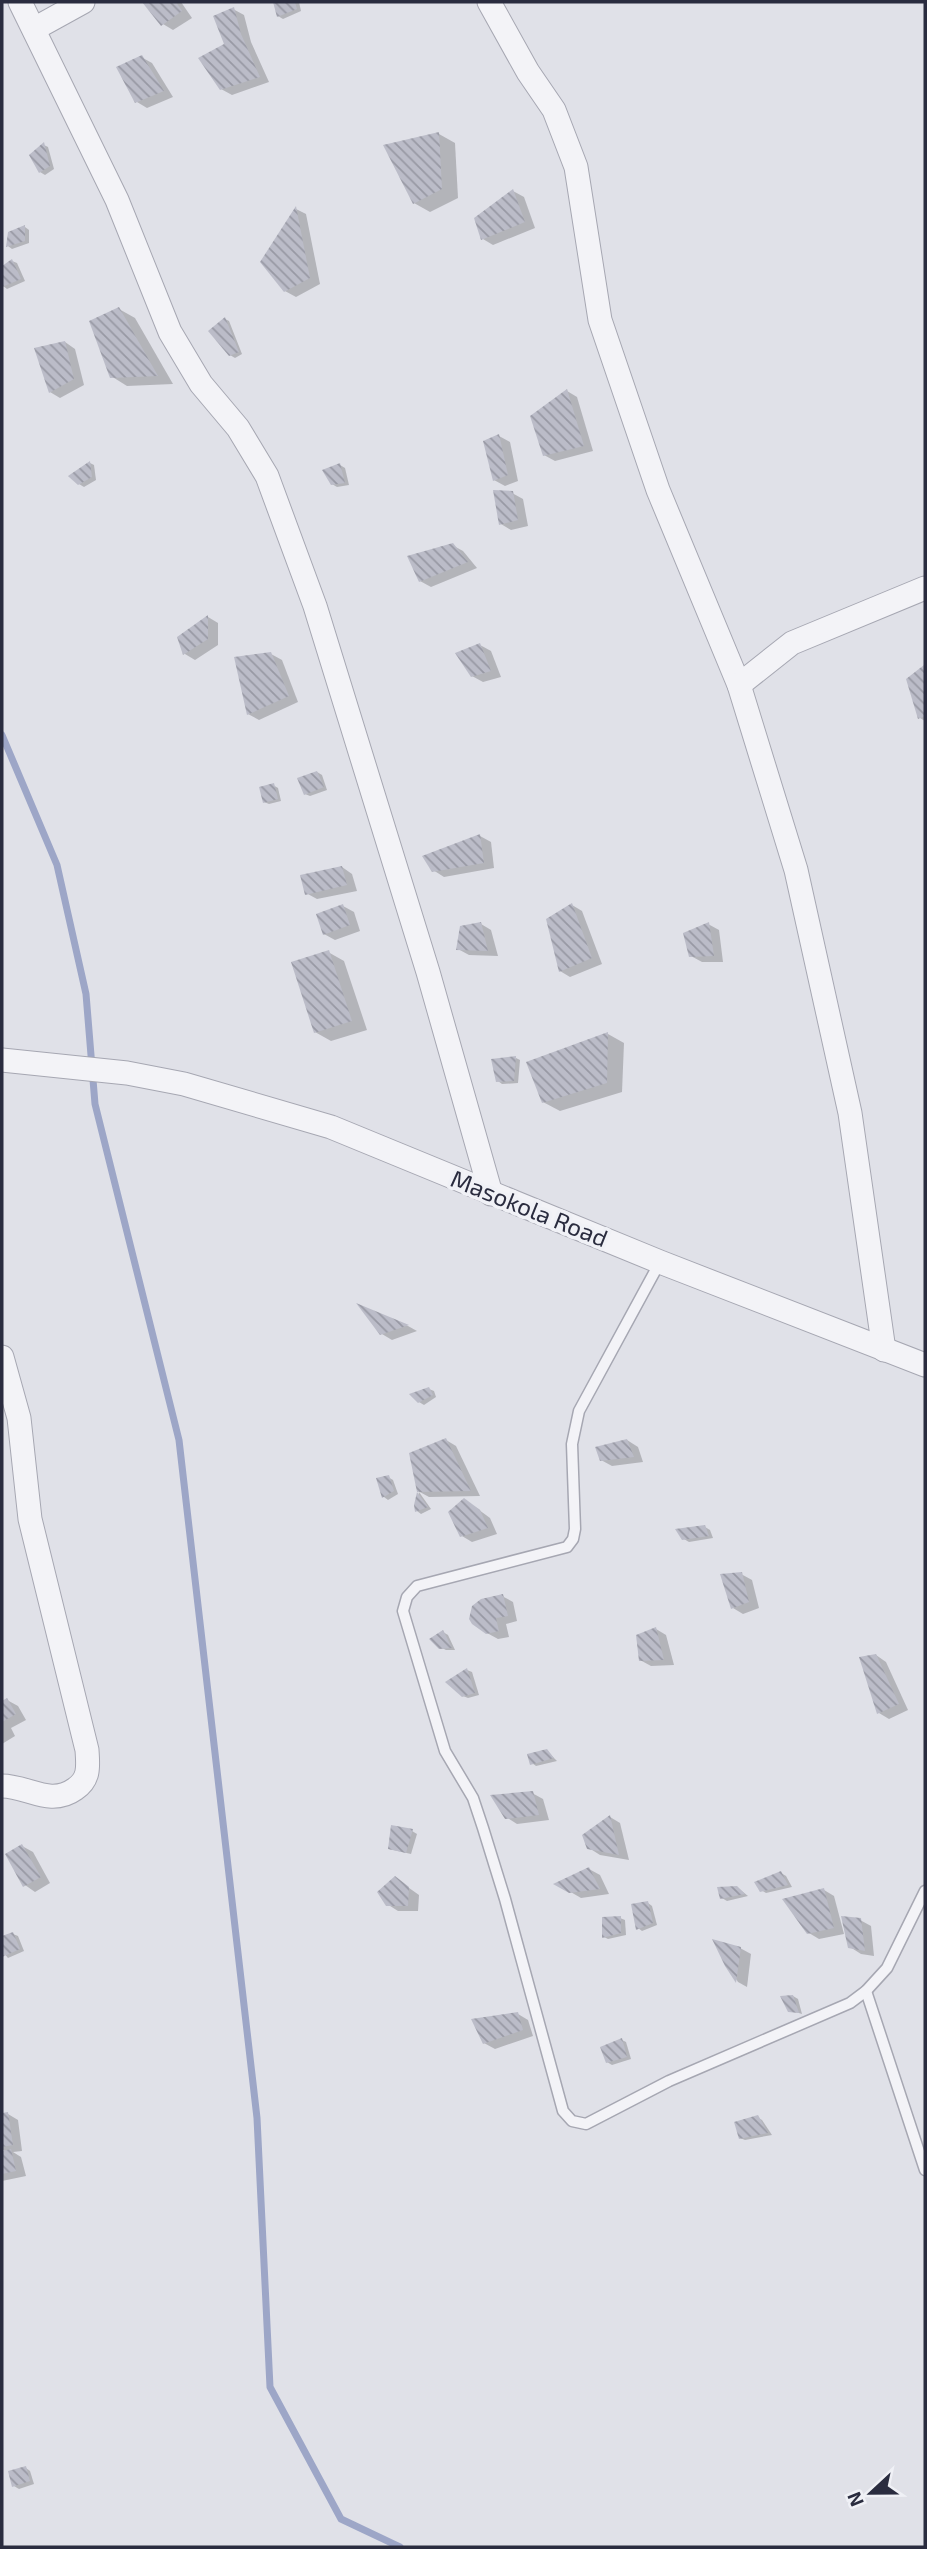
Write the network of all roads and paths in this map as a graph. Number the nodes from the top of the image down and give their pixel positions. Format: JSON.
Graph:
{"nodes":[{"id":1,"x":20,"y":2,"type":"edge"},
{"id":2,"x":83,"y":2,"type":"edge"},
{"id":3,"x":489,"y":2,"type":"edge"},
{"id":4,"x":34,"y":29,"type":"junction"},
{"id":5,"x":925,"y":588,"type":"edge"},
{"id":6,"x":739,"y":685,"type":"junction"},
{"id":7,"x":2,"y":1060,"type":"edge"},
{"id":8,"x":491,"y":1194,"type":"junction"},
{"id":9,"x":660,"y":1262,"type":"junction"},
{"id":10,"x":884,"y":1350,"type":"junction"},
{"id":11,"x":2,"y":1357,"type":"edge"},
{"id":12,"x":925,"y":1365,"type":"edge"},
{"id":13,"x":2,"y":1786,"type":"edge"},
{"id":14,"x":925,"y":1891,"type":"edge"},
{"id":15,"x":866,"y":1991,"type":"junction"},
{"id":16,"x":925,"y":2171,"type":"edge"}],
"edges":[{"from":1,"to":4,"type":"street"},
{"from":2,"to":4,"type":"street"},
{"from":3,"to":6,"type":"street"},
{"from":4,"to":8,"type":"street"},
{"from":5,"to":6,"type":"street"},
{"from":6,"to":10,"type":"street"},
{"from":7,"to":8,"type":"street","name":"Masokola Road"},
{"from":8,"to":9,"type":"street","name":"Masokola Road"},
{"from":9,"to":10,"type":"street","name":"Masokola Road"},
{"from":9,"to":15,"type":"lane"},
{"from":10,"to":12,"type":"street","name":"Masokola Road"},
{"from":11,"to":13,"type":"street"},
{"from":14,"to":15,"type":"lane"},
{"from":15,"to":16,"type":"lane"}]}
